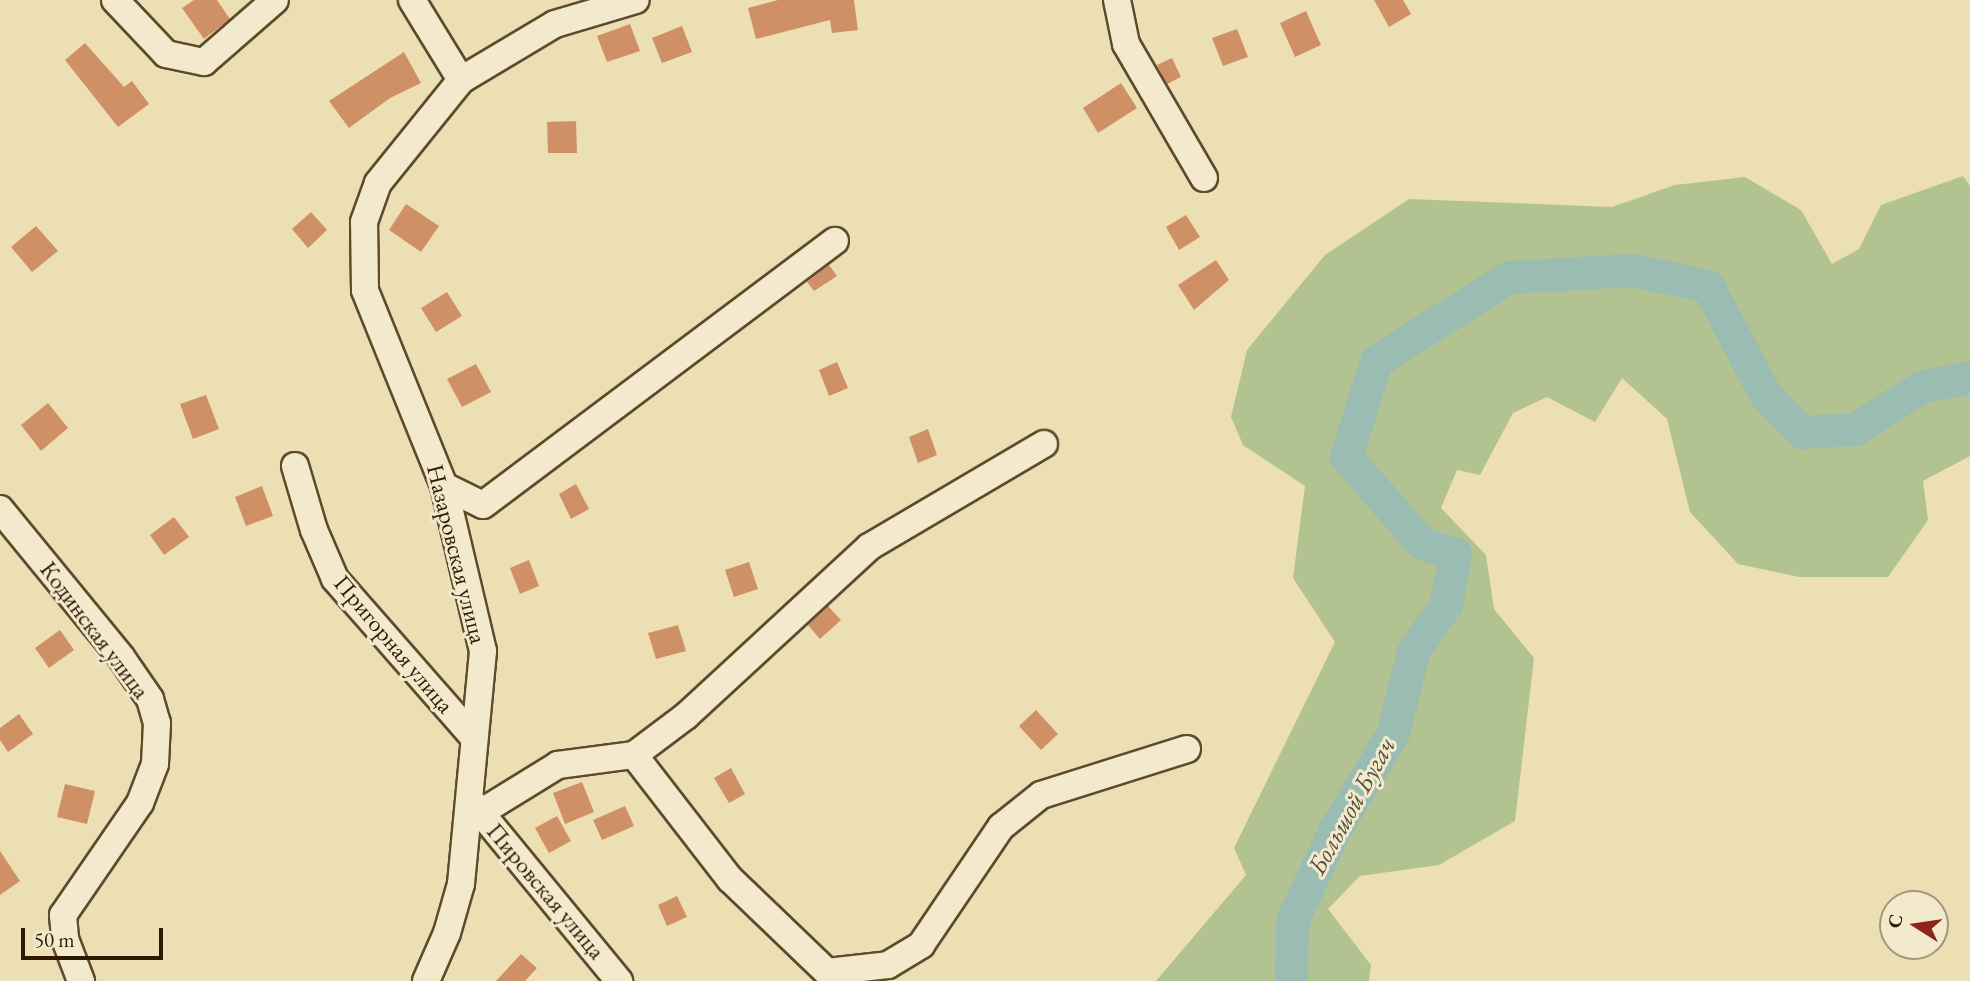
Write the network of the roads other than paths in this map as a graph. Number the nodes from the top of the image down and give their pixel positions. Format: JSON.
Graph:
{"nodes":[{"id":1,"x":115,"y":0,"type":"edge"},
{"id":2,"x":275,"y":0,"type":"edge"},
{"id":3,"x":412,"y":0,"type":"edge"},
{"id":4,"x":636,"y":0,"type":"edge"},
{"id":5,"x":1117,"y":0,"type":"edge"},
{"id":6,"x":461,"y":80,"type":"junction"},
{"id":7,"x":1204,"y":178,"type":"dead end"},
{"id":8,"x":835,"y":241,"type":"dead end"},
{"id":9,"x":1045,"y":444,"type":"dead end"},
{"id":10,"x":295,"y":466,"type":"dead end"},
{"id":11,"x":444,"y":486,"type":"junction"},
{"id":12,"x":0,"y":509,"type":"edge"},
{"id":13,"x":474,"y":738,"type":"junction"},
{"id":14,"x":1187,"y":749,"type":"dead end"},
{"id":15,"x":634,"y":755,"type":"junction"},
{"id":16,"x":476,"y":807,"type":"junction"},
{"id":17,"x":81,"y":981,"type":"edge"},
{"id":18,"x":426,"y":981,"type":"edge"},
{"id":19,"x":619,"y":981,"type":"edge"}],
"edges":[{"from":1,"to":2,"type":"street"},
{"from":3,"to":6,"type":"street"},
{"from":4,"to":6,"type":"street"},
{"from":5,"to":7,"type":"street"},
{"from":6,"to":11,"type":"street","name":"Назаровская улица"},
{"from":8,"to":11,"type":"street"},
{"from":9,"to":15,"type":"street"},
{"from":10,"to":13,"type":"street","name":"Пригорная улица"},
{"from":11,"to":13,"type":"street","name":"Назаровская улица"},
{"from":12,"to":17,"type":"street","name":"Кодинская улица"},
{"from":13,"to":16,"type":"street","name":"Назаровская улица"},
{"from":14,"to":15,"type":"street"},
{"from":15,"to":16,"type":"street"},
{"from":16,"to":18,"type":"street","name":"Назаровская улица"},
{"from":16,"to":19,"type":"street","name":"Пировская улица"}]}
